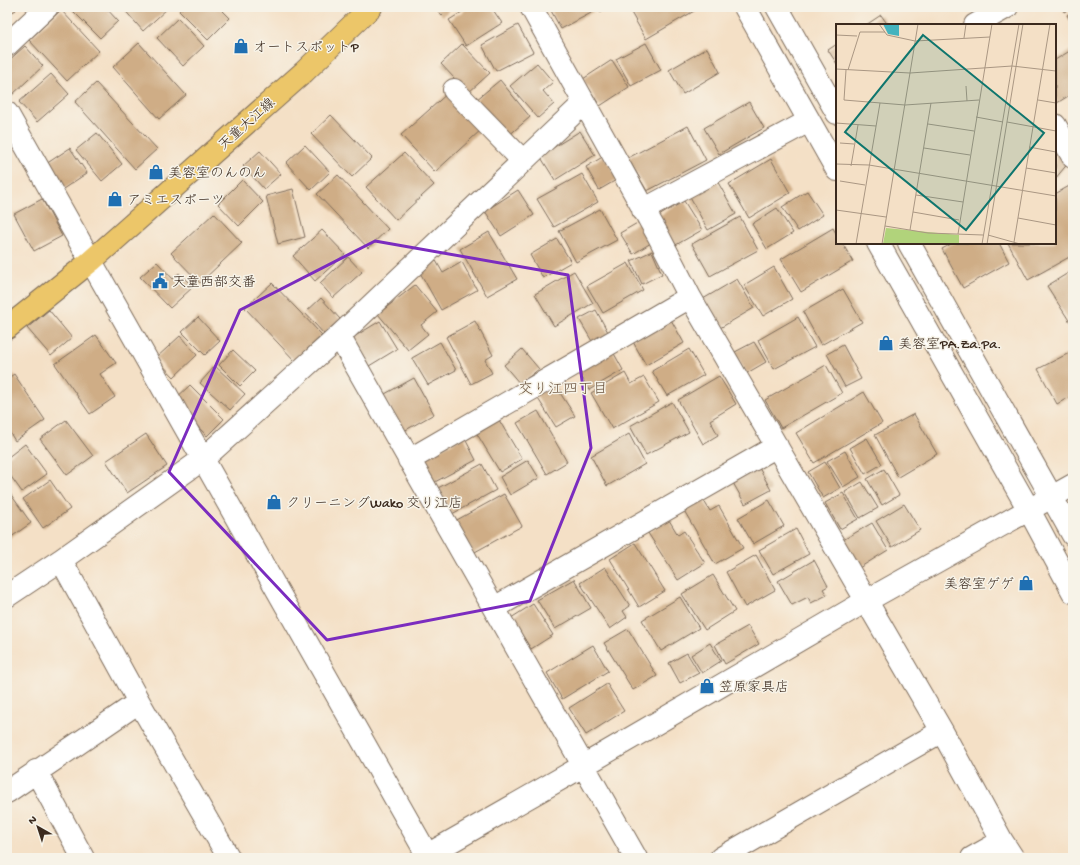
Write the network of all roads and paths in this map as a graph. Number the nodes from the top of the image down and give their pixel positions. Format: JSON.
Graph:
{"nodes":[{"id":1,"x":47,"y":7,"type":"edge"},
{"id":2,"x":371,"y":7,"type":"edge"},
{"id":3,"x":531,"y":7,"type":"edge"},
{"id":4,"x":745,"y":7,"type":"edge"},
{"id":5,"x":777,"y":7,"type":"edge"},
{"id":6,"x":998,"y":13,"type":"edge"},
{"id":7,"x":977,"y":24,"type":"edge"},
{"id":8,"x":7,"y":45,"type":"edge"},
{"id":9,"x":454,"y":90,"type":"dead end"},
{"id":10,"x":584,"y":103,"type":"junction"},
{"id":11,"x":836,"y":107,"type":"edge"},
{"id":12,"x":7,"y":113,"type":"edge"},
{"id":13,"x":809,"y":121,"type":"junction"},
{"id":14,"x":523,"y":161,"type":"junction"},
{"id":15,"x":836,"y":168,"type":"edge"},
{"id":16,"x":643,"y":210,"type":"junction"},
{"id":17,"x":879,"y":244,"type":"edge"},
{"id":18,"x":911,"y":244,"type":"edge"},
{"id":19,"x":91,"y":260,"type":"junction"},
{"id":20,"x":690,"y":297,"type":"junction"},
{"id":21,"x":7,"y":328,"type":"edge"},
{"id":22,"x":339,"y":336,"type":"junction"},
{"id":23,"x":778,"y":446,"type":"junction"},
{"id":24,"x":203,"y":459,"type":"junction"},
{"id":25,"x":409,"y":460,"type":"junction"},
{"id":26,"x":1073,"y":485,"type":"edge"},
{"id":27,"x":1052,"y":498,"type":"junction"},
{"id":28,"x":1030,"y":510,"type":"junction"},
{"id":29,"x":1073,"y":535,"type":"edge"},
{"id":30,"x":61,"y":560,"type":"junction"},
{"id":31,"x":1073,"y":592,"type":"edge"},
{"id":32,"x":7,"y":596,"type":"edge"},
{"id":33,"x":866,"y":601,"type":"junction"},
{"id":34,"x":494,"y":608,"type":"junction"},
{"id":35,"x":139,"y":702,"type":"junction"},
{"id":36,"x":942,"y":731,"type":"junction"},
{"id":37,"x":583,"y":766,"type":"junction"},
{"id":38,"x":36,"y":771,"type":"junction"},
{"id":39,"x":7,"y":792,"type":"edge"},
{"id":40,"x":1008,"y":849,"type":"edge"},
{"id":41,"x":426,"y":857,"type":"edge"},
{"id":42,"x":83,"y":858,"type":"edge"},
{"id":43,"x":229,"y":858,"type":"edge"},
{"id":44,"x":636,"y":858,"type":"edge"},
{"id":45,"x":721,"y":858,"type":"edge"},
{"id":46,"x":972,"y":858,"type":"edge"}],
"edges":[{"from":1,"to":8,"type":"street"},
{"from":2,"to":19,"type":"main road","name":"天童大江線"},
{"from":3,"to":10,"type":"street"},
{"from":4,"to":13,"type":"street"},
{"from":5,"to":11,"type":"street"},
{"from":6,"to":7,"type":"street"},
{"from":9,"to":14,"type":"street"},
{"from":10,"to":14,"type":"street"},
{"from":10,"to":16,"type":"street"},
{"from":12,"to":19,"type":"street"},
{"from":13,"to":15,"type":"street"},
{"from":13,"to":16,"type":"street"},
{"from":14,"to":22,"type":"street"},
{"from":16,"to":20,"type":"street"},
{"from":17,"to":28,"type":"street"},
{"from":18,"to":27,"type":"street"},
{"from":19,"to":21,"type":"main road","name":"天童大江線"},
{"from":19,"to":24,"type":"street"},
{"from":20,"to":23,"type":"street"},
{"from":20,"to":25,"type":"street"},
{"from":22,"to":24,"type":"street"},
{"from":22,"to":25,"type":"street"},
{"from":23,"to":33,"type":"street"},
{"from":23,"to":34,"type":"street"},
{"from":24,"to":30,"type":"street"},
{"from":24,"to":41,"type":"street"},
{"from":25,"to":34,"type":"street"},
{"from":26,"to":27,"type":"street"},
{"from":27,"to":28,"type":"street"},
{"from":27,"to":29,"type":"street"},
{"from":28,"to":31,"type":"street"},
{"from":28,"to":33,"type":"street"},
{"from":30,"to":32,"type":"street"},
{"from":30,"to":35,"type":"street"},
{"from":33,"to":36,"type":"street"},
{"from":33,"to":37,"type":"street"},
{"from":34,"to":37,"type":"street"},
{"from":35,"to":38,"type":"street"},
{"from":35,"to":43,"type":"street"},
{"from":36,"to":40,"type":"street"},
{"from":36,"to":45,"type":"street"},
{"from":37,"to":41,"type":"street"},
{"from":37,"to":44,"type":"street"},
{"from":38,"to":39,"type":"street"},
{"from":38,"to":42,"type":"street"},
{"from":40,"to":46,"type":"street"}]}
